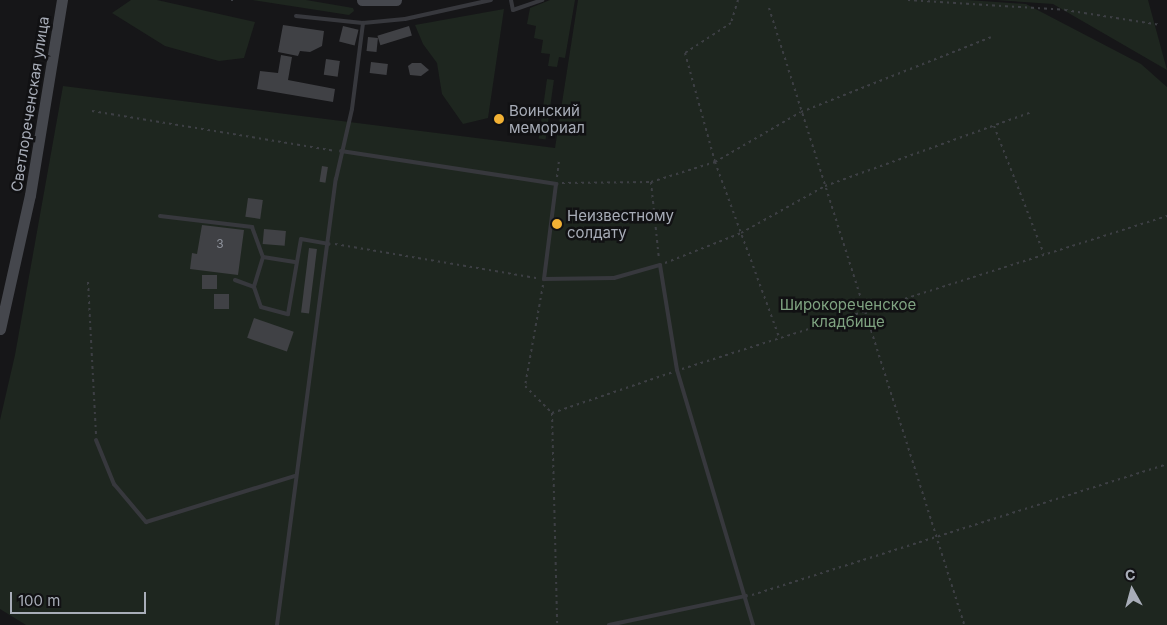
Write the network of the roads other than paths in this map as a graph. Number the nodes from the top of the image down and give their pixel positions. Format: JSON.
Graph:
{"nodes":[{"id":1,"x":62,"y":0,"type":"edge"},
{"id":2,"x":362,"y":0,"type":"edge"},
{"id":3,"x":396,"y":0,"type":"edge"},
{"id":4,"x":491,"y":0,"type":"edge"},
{"id":5,"x":511,"y":0,"type":"edge"},
{"id":6,"x":542,"y":0,"type":"edge"},
{"id":7,"x":296,"y":16,"type":"dead end"},
{"id":8,"x":363,"y":22,"type":"junction"},
{"id":9,"x":341,"y":152,"type":"junction"},
{"id":10,"x":160,"y":216,"type":"dead end"},
{"id":11,"x":329,"y":244,"type":"junction"},
{"id":12,"x":263,"y":257,"type":"junction"},
{"id":13,"x":295,"y":262,"type":"junction"},
{"id":14,"x":236,"y":280,"type":"dead end"},
{"id":15,"x":254,"y":287,"type":"junction"},
{"id":16,"x":0,"y":329,"type":"edge"},
{"id":17,"x":96,"y":440,"type":"road end"},
{"id":18,"x":296,"y":476,"type":"junction"},
{"id":19,"x":746,"y":596,"type":"junction"},
{"id":20,"x":277,"y":625,"type":"edge"},
{"id":21,"x":609,"y":625,"type":"edge"},
{"id":22,"x":753,"y":625,"type":"edge"}],
"edges":[{"from":1,"to":16,"type":"main road","name":"Светлореченская улица"},
{"from":2,"to":3,"type":"main road"},
{"from":4,"to":8,"type":"lane"},
{"from":5,"to":6,"type":"lane"},
{"from":7,"to":8,"type":"lane"},
{"from":8,"to":9,"type":"lane"},
{"from":9,"to":11,"type":"lane"},
{"from":9,"to":19,"type":"lane"},
{"from":10,"to":12,"type":"lane"},
{"from":11,"to":13,"type":"lane"},
{"from":11,"to":18,"type":"lane"},
{"from":12,"to":13,"type":"lane"},
{"from":12,"to":15,"type":"lane"},
{"from":13,"to":15,"type":"lane"},
{"from":14,"to":15,"type":"lane"},
{"from":17,"to":18,"type":"lane"},
{"from":18,"to":20,"type":"lane"},
{"from":19,"to":21,"type":"lane"},
{"from":19,"to":22,"type":"lane"}]}
